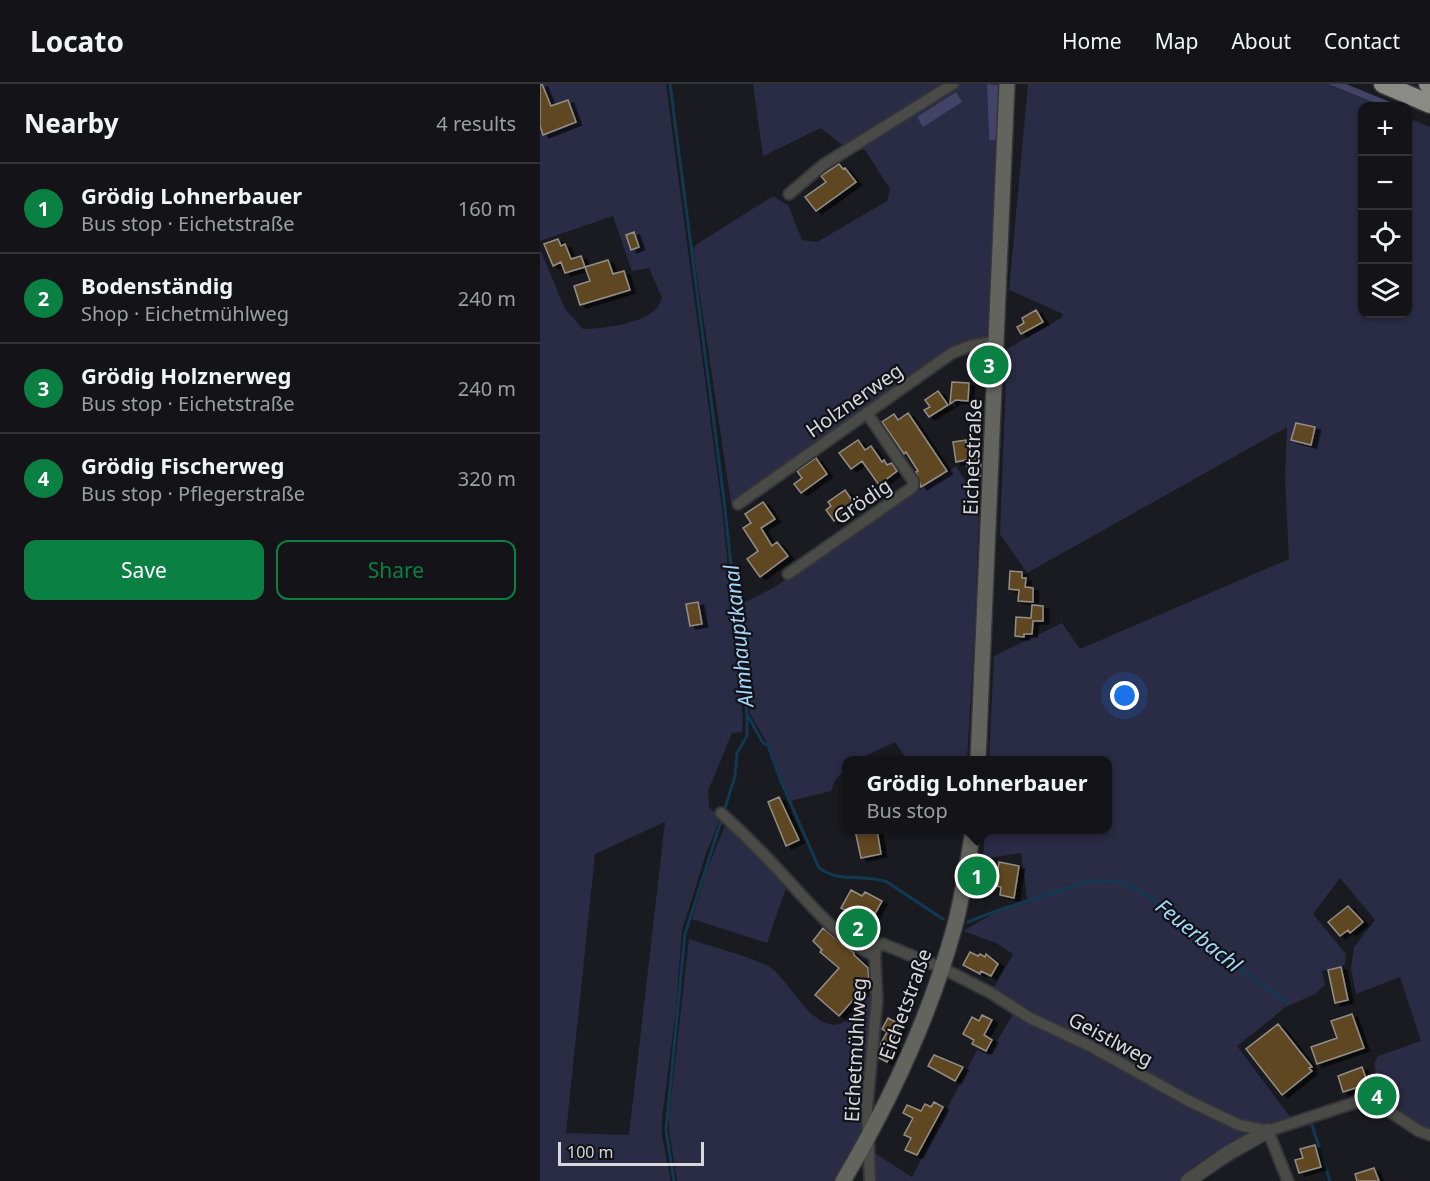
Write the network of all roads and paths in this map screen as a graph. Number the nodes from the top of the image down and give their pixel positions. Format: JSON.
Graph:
{"nodes":[{"id":1,"x":953,"y":84,"type":"edge"},
{"id":2,"x":1007,"y":84,"type":"edge"},
{"id":3,"x":1383,"y":84,"type":"edge"},
{"id":4,"x":1430,"y":104,"type":"edge"},
{"id":5,"x":789,"y":194,"type":"dead end"},
{"id":6,"x":997,"y":341,"type":"junction"},
{"id":7,"x":867,"y":413,"type":"junction"},
{"id":8,"x":738,"y":504,"type":"dead end"},
{"id":9,"x":788,"y":574,"type":"dead end"},
{"id":10,"x":978,"y":756,"type":"edge"},
{"id":11,"x":724,"y":816,"type":"dead end"},
{"id":12,"x":972,"y":834,"type":"edge"},
{"id":13,"x":875,"y":956,"type":"junction"},
{"id":14,"x":942,"y":968,"type":"junction"},
{"id":15,"x":1268,"y":1131,"type":"junction"},
{"id":16,"x":1430,"y":1135,"type":"edge"},
{"id":17,"x":869,"y":1137,"type":"junction"},
{"id":18,"x":843,"y":1181,"type":"edge"},
{"id":19,"x":870,"y":1181,"type":"edge"},
{"id":20,"x":1188,"y":1181,"type":"edge"},
{"id":21,"x":1288,"y":1181,"type":"edge"}],
"edges":[{"from":1,"to":5,"type":"street"},
{"from":2,"to":6,"type":"main road","name":"Eichetstraße"},
{"from":3,"to":4,"type":"highway"},
{"from":6,"to":7,"type":"street","name":"Holznerweg"},
{"from":6,"to":10,"type":"main road","name":"Eichetstraße"},
{"from":7,"to":8,"type":"street","name":"Holznerweg"},
{"from":7,"to":9,"type":"street","name":"Grödig"},
{"from":11,"to":13,"type":"street","name":"Eichetmühlweg"},
{"from":12,"to":14,"type":"main road","name":"Eichetstraße"},
{"from":13,"to":14,"type":"street","name":"Eichetmühlweg"},
{"from":13,"to":17,"type":"street","name":"Eichetmühlweg"},
{"from":14,"to":15,"type":"street","name":"Geistlweg"},
{"from":14,"to":17,"type":"main road","name":"Eichetstraße"},
{"from":15,"to":16,"type":"street"},
{"from":15,"to":20,"type":"street"},
{"from":15,"to":21,"type":"street"},
{"from":17,"to":18,"type":"main road","name":"Eichetstraße"},
{"from":17,"to":19,"type":"street","name":"Eichetmühlweg"}]}
